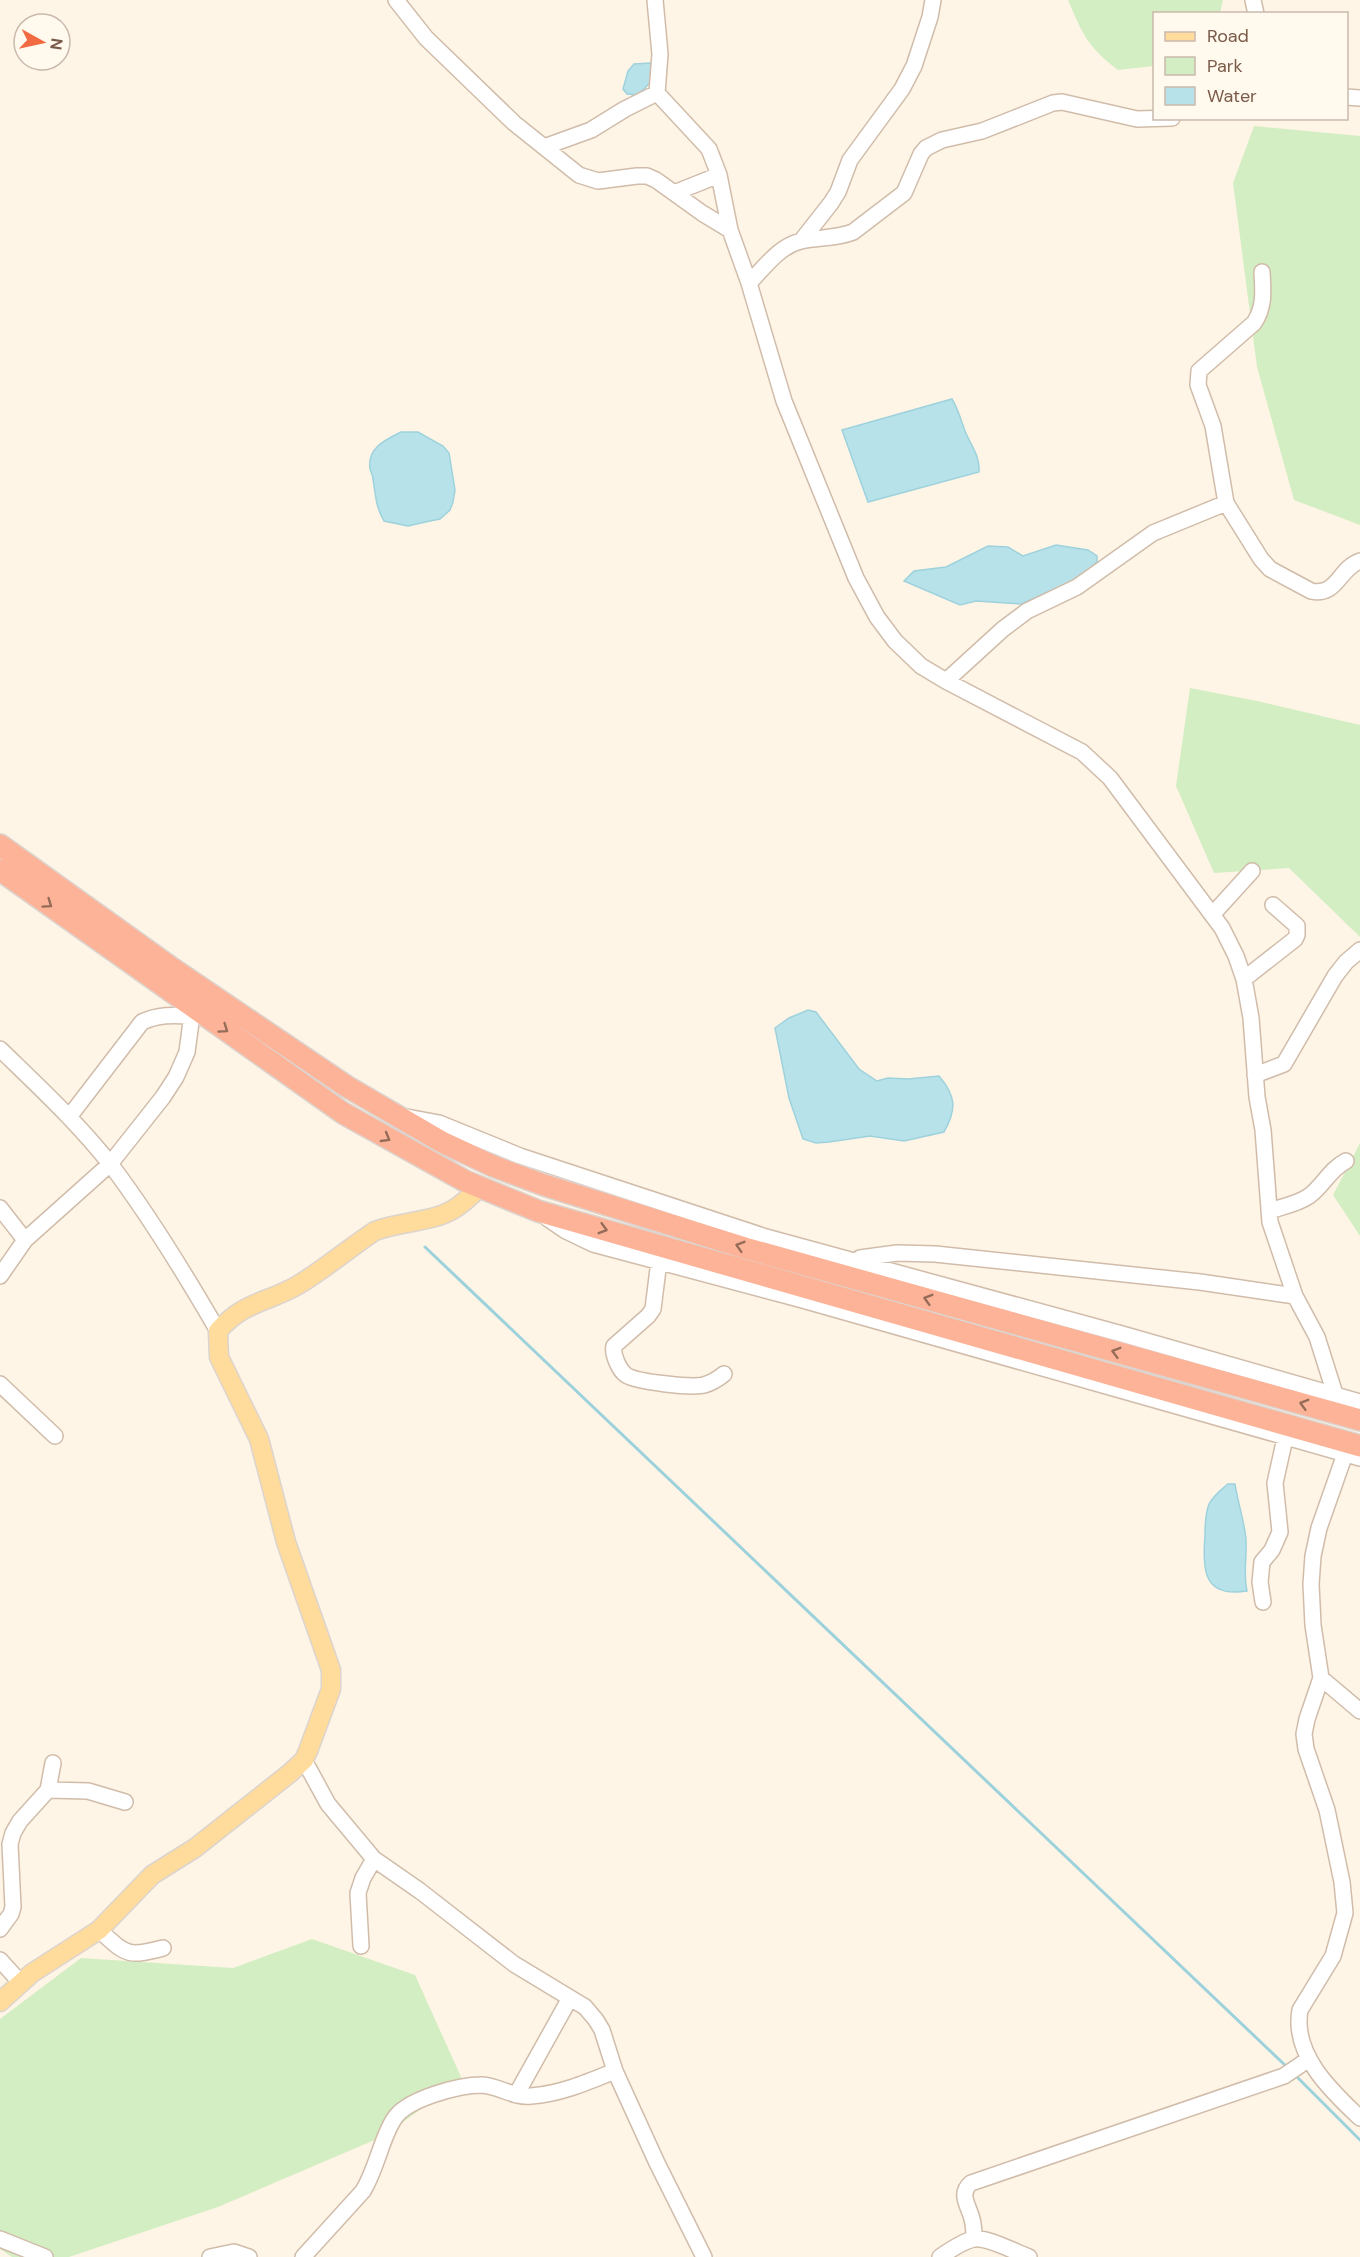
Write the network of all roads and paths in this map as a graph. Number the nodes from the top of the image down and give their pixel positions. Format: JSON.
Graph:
{"nodes":[{"id":1,"x":396,"y":0,"type":"edge"},
{"id":2,"x":655,"y":0,"type":"edge"},
{"id":3,"x":933,"y":0,"type":"edge"},
{"id":4,"x":657,"y":93,"type":"junction"},
{"id":5,"x":1155,"y":120,"type":"edge"},
{"id":6,"x":544,"y":147,"type":"junction"},
{"id":7,"x":719,"y":175,"type":"junction"},
{"id":8,"x":674,"y":193,"type":"junction"},
{"id":9,"x":730,"y":230,"type":"junction"},
{"id":10,"x":802,"y":240,"type":"junction"},
{"id":11,"x":1262,"y":272,"type":"dead end"},
{"id":12,"x":749,"y":283,"type":"junction"},
{"id":13,"x":1226,"y":502,"type":"junction"},
{"id":14,"x":1360,"y":561,"type":"edge"},
{"id":15,"x":946,"y":681,"type":"junction"},
{"id":16,"x":0,"y":845,"type":"edge"},
{"id":17,"x":0,"y":870,"type":"edge"},
{"id":18,"x":1252,"y":871,"type":"dead end"},
{"id":19,"x":1273,"y":905,"type":"dead end"},
{"id":20,"x":1212,"y":915,"type":"junction"},
{"id":21,"x":1360,"y":950,"type":"edge"},
{"id":22,"x":1244,"y":979,"type":"junction"},
{"id":23,"x":192,"y":1012,"type":"junction"},
{"id":24,"x":0,"y":1048,"type":"edge"},
{"id":25,"x":1255,"y":1076,"type":"junction"},
{"id":26,"x":395,"y":1115,"type":"junction"},
{"id":27,"x":69,"y":1117,"type":"junction"},
{"id":28,"x":1346,"y":1161,"type":"dead end"},
{"id":29,"x":110,"y":1164,"type":"junction"},
{"id":30,"x":480,"y":1187,"type":"junction"},
{"id":31,"x":0,"y":1208,"type":"edge"},
{"id":32,"x":538,"y":1210,"type":"junction"},
{"id":33,"x":1269,"y":1211,"type":"junction"},
{"id":34,"x":25,"y":1240,"type":"junction"},
{"id":35,"x":852,"y":1260,"type":"junction"},
{"id":36,"x":659,"y":1261,"type":"junction"},
{"id":37,"x":0,"y":1276,"type":"edge"},
{"id":38,"x":1295,"y":1296,"type":"junction"},
{"id":39,"x":218,"y":1331,"type":"junction"},
{"id":40,"x":724,"y":1374,"type":"dead end"},
{"id":41,"x":0,"y":1384,"type":"edge"},
{"id":42,"x":1335,"y":1394,"type":"junction"},
{"id":43,"x":1360,"y":1402,"type":"edge"},
{"id":44,"x":1360,"y":1420,"type":"edge"},
{"id":45,"x":55,"y":1436,"type":"dead end"},
{"id":46,"x":1285,"y":1438,"type":"junction"},
{"id":47,"x":1355,"y":1453,"type":"edge"},
{"id":48,"x":1263,"y":1602,"type":"dead end"},
{"id":49,"x":1321,"y":1678,"type":"junction"},
{"id":50,"x":1360,"y":1711,"type":"edge"},
{"id":51,"x":304,"y":1760,"type":"junction"},
{"id":52,"x":53,"y":1763,"type":"dead end"},
{"id":53,"x":48,"y":1790,"type":"junction"},
{"id":54,"x":125,"y":1802,"type":"dead end"},
{"id":55,"x":374,"y":1860,"type":"junction"},
{"id":56,"x":0,"y":1929,"type":"edge"},
{"id":57,"x":99,"y":1930,"type":"junction"},
{"id":58,"x":361,"y":1946,"type":"dead end"},
{"id":59,"x":163,"y":1948,"type":"dead end"},
{"id":60,"x":0,"y":1960,"type":"edge"},
{"id":61,"x":21,"y":1983,"type":"junction"},
{"id":62,"x":570,"y":1998,"type":"junction"},
{"id":63,"x":0,"y":2002,"type":"edge"},
{"id":64,"x":1304,"y":2062,"type":"junction"},
{"id":65,"x":615,"y":2071,"type":"junction"},
{"id":66,"x":516,"y":2095,"type":"junction"},
{"id":67,"x":1360,"y":2118,"type":"edge"},
{"id":68,"x":0,"y":2239,"type":"edge"},
{"id":69,"x":974,"y":2239,"type":"junction"},
{"id":70,"x":45,"y":2257,"type":"edge"},
{"id":71,"x":210,"y":2257,"type":"edge"},
{"id":72,"x":249,"y":2257,"type":"edge"},
{"id":73,"x":303,"y":2257,"type":"edge"},
{"id":74,"x":704,"y":2257,"type":"edge"},
{"id":75,"x":940,"y":2257,"type":"edge"},
{"id":76,"x":1029,"y":2257,"type":"edge"}],
"edges":[{"from":1,"to":6,"type":"street"},
{"from":2,"to":4,"type":"street"},
{"from":3,"to":10,"type":"street"},
{"from":4,"to":6,"type":"street"},
{"from":4,"to":7,"type":"street"},
{"from":5,"to":10,"type":"street"},
{"from":6,"to":8,"type":"street"},
{"from":7,"to":8,"type":"street"},
{"from":7,"to":9,"type":"street"},
{"from":8,"to":9,"type":"street"},
{"from":9,"to":12,"type":"street"},
{"from":10,"to":12,"type":"street"},
{"from":11,"to":13,"type":"street"},
{"from":12,"to":15,"type":"street"},
{"from":13,"to":14,"type":"street"},
{"from":13,"to":15,"type":"street"},
{"from":15,"to":20,"type":"street"},
{"from":16,"to":26,"type":"highway"},
{"from":17,"to":23,"type":"highway","one_way":true},
{"from":18,"to":20,"type":"street"},
{"from":19,"to":22,"type":"street"},
{"from":20,"to":22,"type":"street"},
{"from":21,"to":25,"type":"street"},
{"from":22,"to":25,"type":"street"},
{"from":23,"to":27,"type":"street"},
{"from":23,"to":29,"type":"street"},
{"from":23,"to":30,"type":"highway","one_way":true},
{"from":24,"to":27,"type":"street"},
{"from":25,"to":33,"type":"street"},
{"from":26,"to":35,"type":"street"},
{"from":44,"to":26,"type":"highway","one_way":true},
{"from":27,"to":29,"type":"street"},
{"from":28,"to":33,"type":"street"},
{"from":29,"to":34,"type":"street"},
{"from":29,"to":39,"type":"street"},
{"from":30,"to":32,"type":"highway"},
{"from":30,"to":39,"type":"main road"},
{"from":31,"to":34,"type":"street"},
{"from":32,"to":36,"type":"street"},
{"from":32,"to":47,"type":"highway","one_way":true},
{"from":33,"to":38,"type":"street"},
{"from":34,"to":37,"type":"street"},
{"from":35,"to":38,"type":"street"},
{"from":35,"to":42,"type":"street"},
{"from":36,"to":40,"type":"street"},
{"from":36,"to":46,"type":"street"},
{"from":38,"to":42,"type":"street"},
{"from":39,"to":51,"type":"main road"},
{"from":41,"to":45,"type":"street"},
{"from":42,"to":43,"type":"street"},
{"from":46,"to":47,"type":"street"},
{"from":46,"to":48,"type":"street"},
{"from":47,"to":49,"type":"street"},
{"from":49,"to":50,"type":"street"},
{"from":49,"to":64,"type":"street"},
{"from":51,"to":55,"type":"street"},
{"from":51,"to":57,"type":"main road"},
{"from":52,"to":53,"type":"street"},
{"from":53,"to":54,"type":"street"},
{"from":53,"to":56,"type":"street"},
{"from":55,"to":58,"type":"street"},
{"from":55,"to":62,"type":"street"},
{"from":57,"to":59,"type":"street"},
{"from":57,"to":61,"type":"main road"},
{"from":60,"to":61,"type":"street"},
{"from":61,"to":63,"type":"main road"},
{"from":62,"to":65,"type":"street"},
{"from":62,"to":66,"type":"street"},
{"from":64,"to":67,"type":"street"},
{"from":64,"to":69,"type":"street"},
{"from":65,"to":66,"type":"street"},
{"from":65,"to":74,"type":"street"},
{"from":66,"to":73,"type":"street"},
{"from":68,"to":70,"type":"street"},
{"from":69,"to":75,"type":"street"},
{"from":69,"to":76,"type":"street"},
{"from":71,"to":72,"type":"street"}]}
